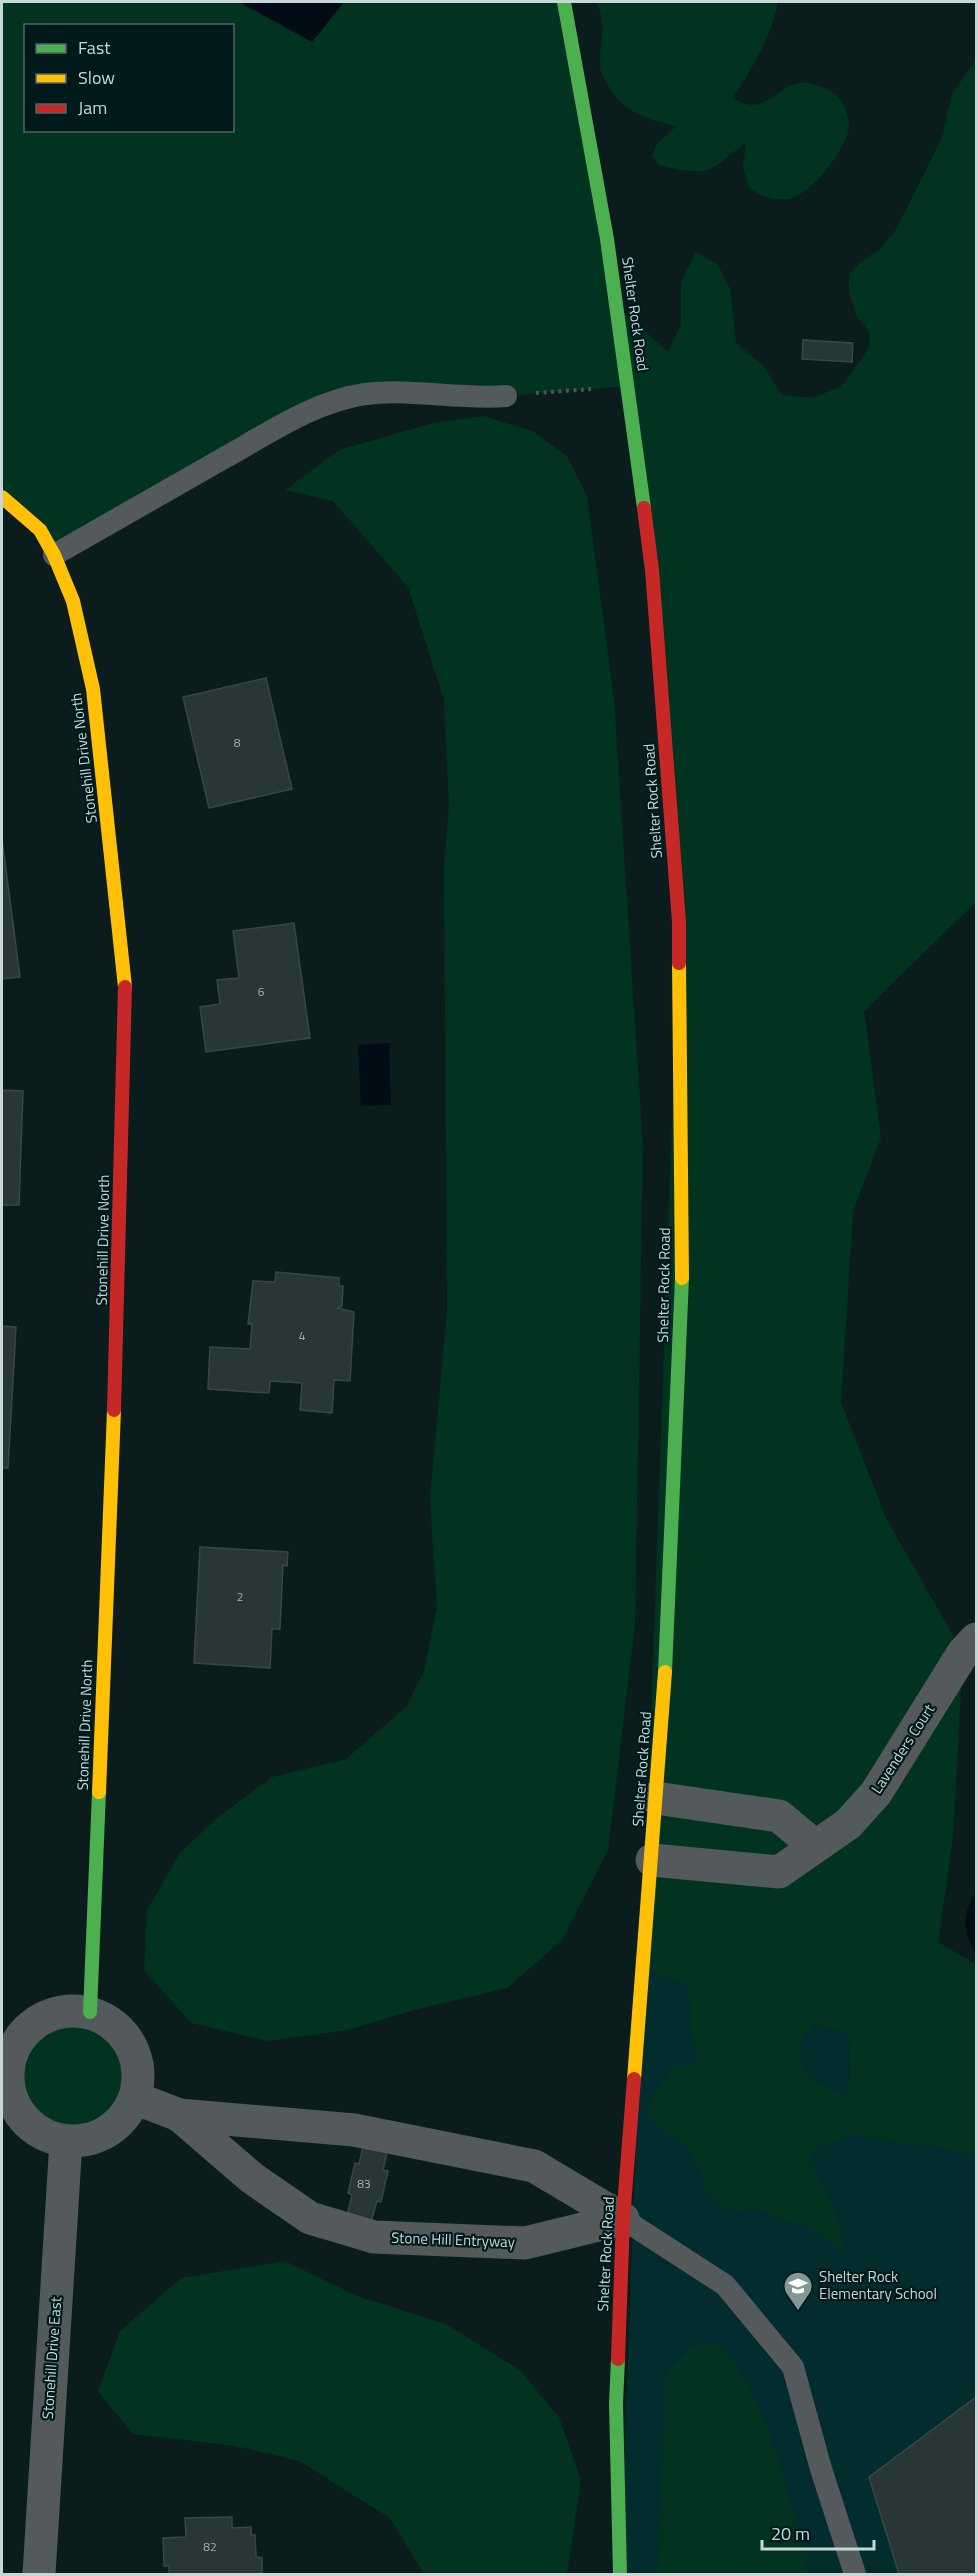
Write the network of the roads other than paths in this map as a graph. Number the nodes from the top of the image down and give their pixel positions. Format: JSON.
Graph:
{"nodes":[{"id":1,"x":564,"y":2,"type":"edge"},
{"id":2,"x":506,"y":396,"type":"road end"},
{"id":3,"x":2,"y":497,"type":"edge"},
{"id":4,"x":54,"y":555,"type":"junction"},
{"id":5,"x":976,"y":1638,"type":"edge"},
{"id":6,"x":656,"y":1798,"type":"junction"},
{"id":7,"x":815,"y":1846,"type":"junction"},
{"id":8,"x":652,"y":1860,"type":"junction"},
{"id":9,"x":90,"y":2012,"type":"junction"},
{"id":10,"x":4,"y":2082,"type":"edge"},
{"id":11,"x":135,"y":2098,"type":"junction"},
{"id":12,"x":179,"y":2115,"type":"junction"},
{"id":13,"x":66,"y":2141,"type":"junction"},
{"id":14,"x":623,"y":2219,"type":"junction"},
{"id":15,"x":39,"y":2574,"type":"edge"},
{"id":16,"x":620,"y":2574,"type":"edge"},
{"id":17,"x":855,"y":2574,"type":"edge"}],
"edges":[{"from":1,"to":6,"type":"main road","name":"Shelter Rock Road"},
{"from":2,"to":4,"type":"lane"},
{"from":3,"to":4,"type":"main road","name":"Stonehill Drive North"},
{"from":4,"to":9,"type":"main road","name":"Stonehill Drive North"},
{"from":5,"to":7,"type":"street","name":"Lavenders Court"},
{"from":6,"to":7,"type":"street"},
{"from":6,"to":8,"type":"main road","name":"Shelter Rock Road"},
{"from":7,"to":8,"type":"street","name":"Lavenders Court"},
{"from":8,"to":14,"type":"main road","name":"Shelter Rock Road"},
{"from":9,"to":10,"type":"street"},
{"from":9,"to":11,"type":"street"},
{"from":10,"to":13,"type":"street"},
{"from":11,"to":12,"type":"street","name":"Stone Hill Entryway"},
{"from":11,"to":13,"type":"street"},
{"from":12,"to":14,"type":"street","name":"Stone Hill Entryway"},
{"from":12,"to":14,"type":"street","name":"Stone Hill Entryway"},
{"from":13,"to":15,"type":"street","name":"Stonehill Drive East"},
{"from":14,"to":16,"type":"main road","name":"Shelter Rock Road"},
{"from":14,"to":17,"type":"lane"}]}
